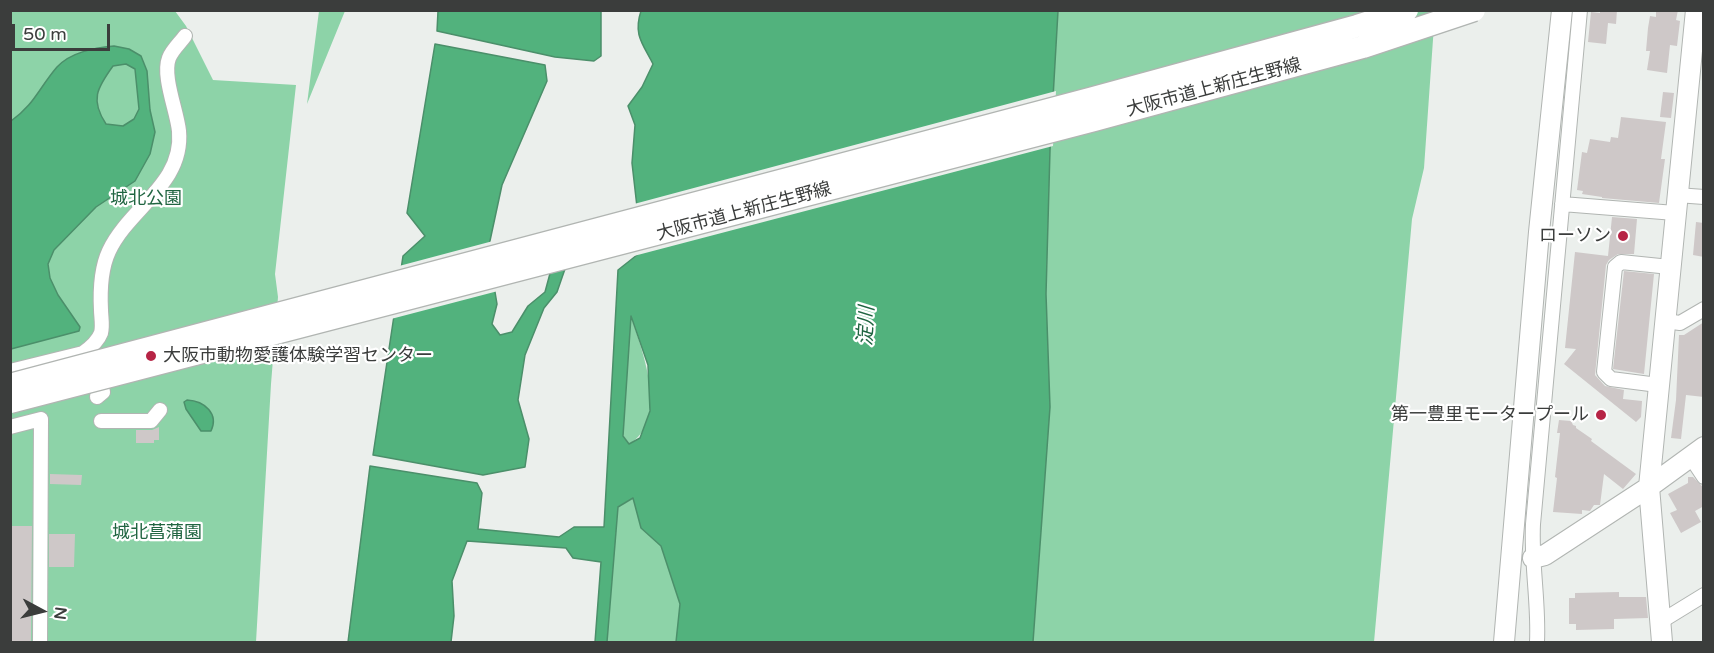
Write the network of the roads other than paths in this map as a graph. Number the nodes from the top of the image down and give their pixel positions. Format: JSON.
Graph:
{"nodes":[{"id":1,"x":1407,"y":10,"type":"edge"},
{"id":2,"x":1474,"y":10,"type":"edge"},
{"id":3,"x":1562,"y":10,"type":"edge"},
{"id":4,"x":1580,"y":10,"type":"edge"},
{"id":5,"x":1696,"y":10,"type":"edge"},
{"id":6,"x":185,"y":36,"type":"dead end"},
{"id":7,"x":1698,"y":41,"type":"edge"},
{"id":8,"x":1704,"y":197,"type":"edge"},
{"id":9,"x":1562,"y":204,"type":"junction"},
{"id":10,"x":1676,"y":204,"type":"junction"},
{"id":11,"x":1670,"y":267,"type":"junction"},
{"id":12,"x":1704,"y":309,"type":"edge"},
{"id":13,"x":1665,"y":321,"type":"junction"},
{"id":14,"x":91,"y":348,"type":"junction"},
{"id":15,"x":10,"y":371,"type":"edge"},
{"id":16,"x":10,"y":385,"type":"edge"},
{"id":17,"x":1658,"y":385,"type":"junction"},
{"id":18,"x":97,"y":397,"type":"dead end"},
{"id":19,"x":10,"y":402,"type":"edge"},
{"id":20,"x":160,"y":410,"type":"dead end"},
{"id":21,"x":101,"y":421,"type":"dead end"},
{"id":22,"x":10,"y":427,"type":"edge"},
{"id":23,"x":1697,"y":452,"type":"edge"},
{"id":24,"x":1704,"y":477,"type":"edge"},
{"id":25,"x":1649,"y":487,"type":"junction"},
{"id":26,"x":1533,"y":558,"type":"junction"},
{"id":27,"x":1704,"y":595,"type":"edge"},
{"id":28,"x":1660,"y":622,"type":"junction"},
{"id":29,"x":1538,"y":626,"type":"junction"},
{"id":30,"x":40,"y":642,"type":"edge"},
{"id":31,"x":1504,"y":642,"type":"edge"},
{"id":32,"x":1529,"y":642,"type":"edge"},
{"id":33,"x":1538,"y":642,"type":"edge"},
{"id":34,"x":1662,"y":642,"type":"edge"}],
"edges":[{"from":1,"to":16,"type":"main road","name":"大阪市道上新庄生野線","bridge":true},
{"from":2,"to":19,"type":"main road","name":"大阪市道上新庄生野線","bridge":true},
{"from":3,"to":31,"type":"street"},
{"from":4,"to":9,"type":"street"},
{"from":5,"to":7,"type":"street"},
{"from":6,"to":14,"type":"street"},
{"from":7,"to":10,"type":"street"},
{"from":8,"to":10,"type":"street"},
{"from":9,"to":10,"type":"street"},
{"from":9,"to":26,"type":"street"},
{"from":10,"to":11,"type":"street"},
{"from":11,"to":13,"type":"street"},
{"from":11,"to":17,"type":"street"},
{"from":12,"to":13,"type":"street"},
{"from":13,"to":17,"type":"street"},
{"from":14,"to":15,"type":"street"},
{"from":14,"to":18,"type":"street"},
{"from":17,"to":25,"type":"street"},
{"from":20,"to":21,"type":"street"},
{"from":22,"to":30,"type":"street"},
{"from":23,"to":24,"type":"street"},
{"from":23,"to":25,"type":"street"},
{"from":25,"to":26,"type":"street"},
{"from":25,"to":28,"type":"street"},
{"from":26,"to":29,"type":"street"},
{"from":27,"to":28,"type":"street"},
{"from":28,"to":34,"type":"street"},
{"from":29,"to":32,"type":"street"},
{"from":29,"to":33,"type":"street"}]}
